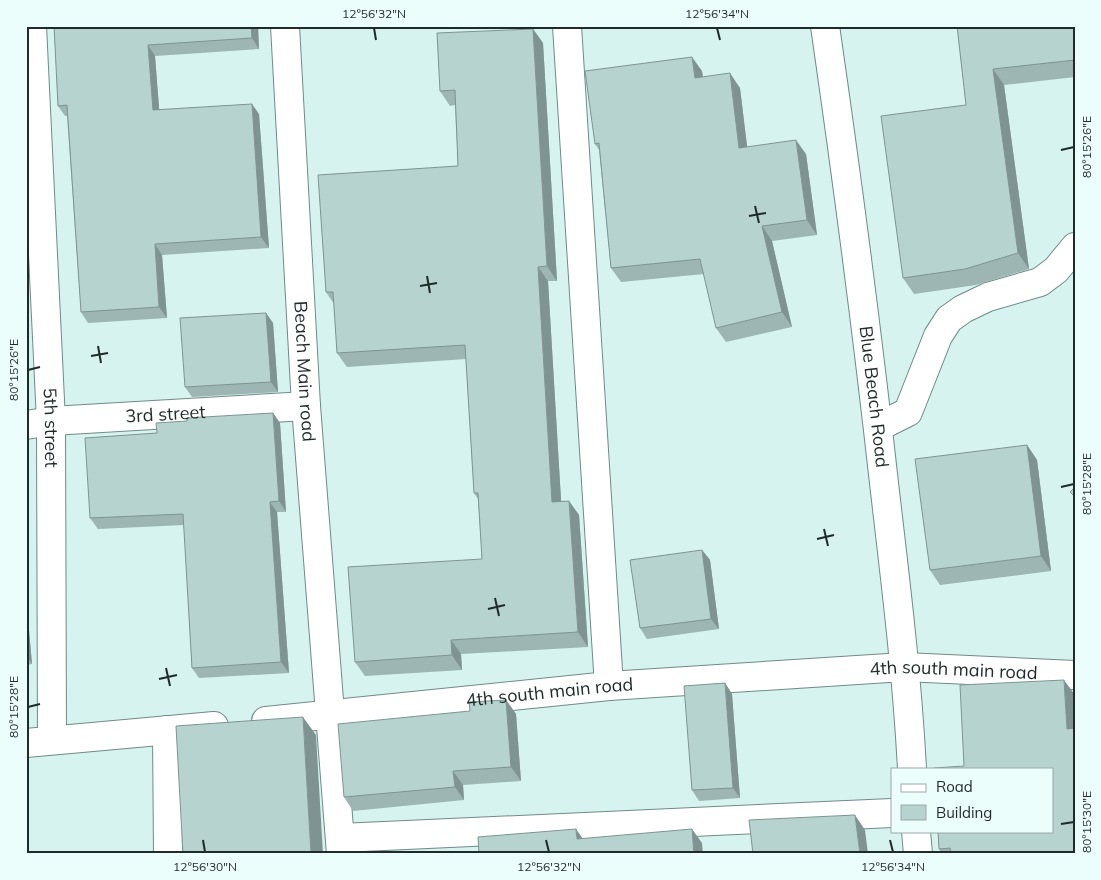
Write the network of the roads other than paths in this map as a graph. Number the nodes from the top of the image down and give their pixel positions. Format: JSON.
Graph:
{"nodes":[{"id":1,"x":32,"y":26,"type":"edge"},
{"id":2,"x":285,"y":26,"type":"edge"},
{"id":3,"x":567,"y":26,"type":"edge"},
{"id":4,"x":825,"y":26,"type":"edge"},
{"id":5,"x":1075,"y":247,"type":"edge"},
{"id":6,"x":306,"y":406,"type":"junction"},
{"id":7,"x":39,"y":423,"type":"edge"},
{"id":8,"x":878,"y":427,"type":"junction"},
{"id":9,"x":904,"y":667,"type":"junction"},
{"id":10,"x":1075,"y":675,"type":"edge"},
{"id":11,"x":609,"y":686,"type":"junction"},
{"id":12,"x":329,"y":716,"type":"junction"},
{"id":13,"x":167,"y":730,"type":"junction"},
{"id":14,"x":39,"y":741,"type":"edge"},
{"id":15,"x":912,"y":768,"type":"edge"},
{"id":16,"x":891,"y":813,"type":"edge"},
{"id":17,"x":916,"y":832,"type":"edge"},
{"id":18,"x":341,"y":846,"type":"edge"},
{"id":19,"x":168,"y":854,"type":"edge"},
{"id":20,"x":918,"y":854,"type":"edge"}],
"edges":[{"from":1,"to":7,"type":"street","name":"5th street"},
{"from":2,"to":6,"type":"street","name":"Beach Main road"},
{"from":3,"to":11,"type":"street"},
{"from":4,"to":8,"type":"street","name":"Blue Beach Road"},
{"from":5,"to":8,"type":"street"},
{"from":6,"to":7,"type":"street","name":"3rd street"},
{"from":6,"to":12,"type":"street","name":"Beach Main road"},
{"from":7,"to":14,"type":"street","name":"5th street"},
{"from":8,"to":9,"type":"street","name":"Blue Beach Road"},
{"from":9,"to":10,"type":"street","name":"4th south main road"},
{"from":9,"to":11,"type":"street","name":"4th south main road"},
{"from":9,"to":15,"type":"street","name":"Blue Beach Road"},
{"from":11,"to":12,"type":"street","name":"4th south main road"},
{"from":12,"to":13,"type":"street","name":"4th south main road"},
{"from":12,"to":18,"type":"street","name":"Beach Main road"},
{"from":13,"to":14,"type":"street","name":"4th south main road"},
{"from":13,"to":19,"type":"street"},
{"from":16,"to":18,"type":"street"},
{"from":17,"to":20,"type":"street"}]}
